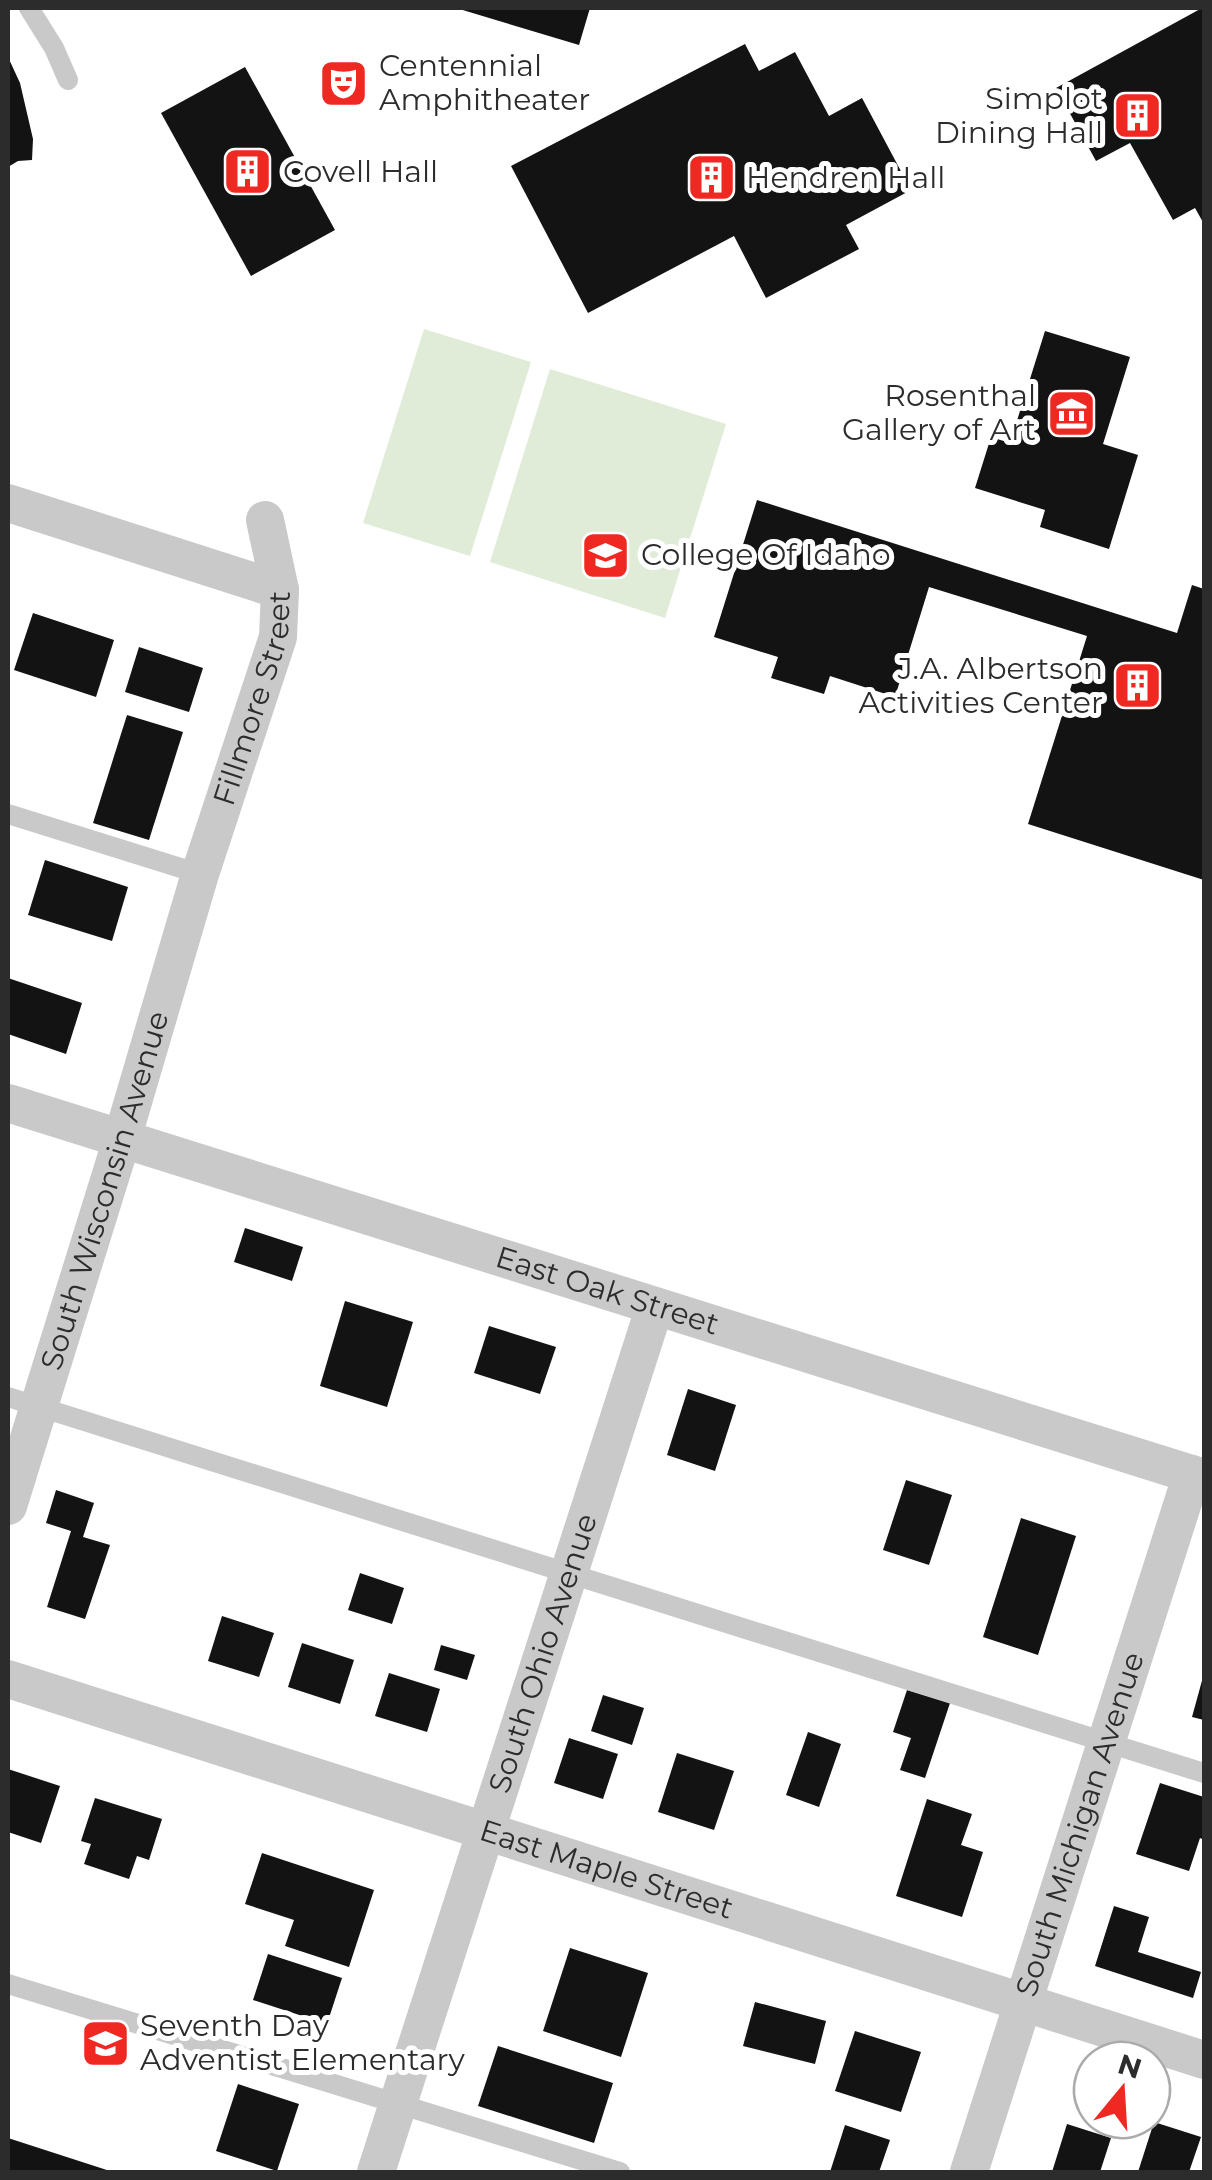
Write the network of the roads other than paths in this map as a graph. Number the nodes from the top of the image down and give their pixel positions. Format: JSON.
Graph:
{"nodes":[{"id":1,"x":29,"y":8,"type":"edge"},
{"id":2,"x":68,"y":80,"type":"dead end"},
{"id":3,"x":8,"y":503,"type":"edge"},
{"id":4,"x":265,"y":520,"type":"dead end"},
{"id":5,"x":280,"y":590,"type":"junction"},
{"id":6,"x":8,"y":814,"type":"edge"},
{"id":7,"x":200,"y":874,"type":"junction"},
{"id":8,"x":8,"y":1102,"type":"edge"},
{"id":9,"x":122,"y":1138,"type":"junction"},
{"id":10,"x":655,"y":1306,"type":"junction"},
{"id":11,"x":23,"y":1402,"type":"edge"},
{"id":12,"x":1198,"y":1476,"type":"edge"},
{"id":13,"x":8,"y":1506,"type":"edge"},
{"id":14,"x":568,"y":1574,"type":"junction"},
{"id":15,"x":8,"y":1679,"type":"edge"},
{"id":16,"x":1106,"y":1742,"type":"junction"},
{"id":17,"x":1204,"y":1773,"type":"edge"},
{"id":18,"x":486,"y":1830,"type":"junction"},
{"id":19,"x":8,"y":1984,"type":"edge"},
{"id":20,"x":1021,"y":2001,"type":"junction"},
{"id":21,"x":1204,"y":2060,"type":"edge"},
{"id":22,"x":398,"y":2102,"type":"junction"},
{"id":23,"x":376,"y":2172,"type":"edge"},
{"id":24,"x":620,"y":2172,"type":"edge"},
{"id":25,"x":969,"y":2172,"type":"edge"}],
"edges":[{"from":1,"to":2,"type":"lane"},
{"from":3,"to":5,"type":"street"},
{"from":4,"to":5,"type":"street","name":"Fillmore Street"},
{"from":5,"to":7,"type":"street","name":"Fillmore Street"},
{"from":6,"to":7,"type":"lane"},
{"from":7,"to":9,"type":"street","name":"South Wisconsin Avenue"},
{"from":8,"to":9,"type":"street","name":"East Oak Street"},
{"from":9,"to":10,"type":"street","name":"East Oak Street"},
{"from":9,"to":11,"type":"street","name":"South Wisconsin Avenue"},
{"from":10,"to":12,"type":"street","name":"East Oak Street"},
{"from":10,"to":14,"type":"street","name":"South Ohio Avenue"},
{"from":11,"to":13,"type":"street","name":"South Wisconsin Avenue"},
{"from":11,"to":14,"type":"lane"},
{"from":12,"to":16,"type":"street","name":"South Michigan Avenue"},
{"from":14,"to":16,"type":"lane"},
{"from":14,"to":18,"type":"street","name":"South Ohio Avenue"},
{"from":15,"to":18,"type":"street","name":"East Maple Street"},
{"from":16,"to":17,"type":"lane"},
{"from":16,"to":20,"type":"street","name":"South Michigan Avenue"},
{"from":18,"to":20,"type":"street","name":"East Maple Street"},
{"from":18,"to":22,"type":"street","name":"South Ohio Avenue"},
{"from":19,"to":22,"type":"lane"},
{"from":20,"to":21,"type":"street","name":"East Maple Street"},
{"from":20,"to":25,"type":"street","name":"South Michigan Avenue"},
{"from":22,"to":23,"type":"street","name":"South Ohio Avenue"},
{"from":22,"to":24,"type":"lane"}]}
